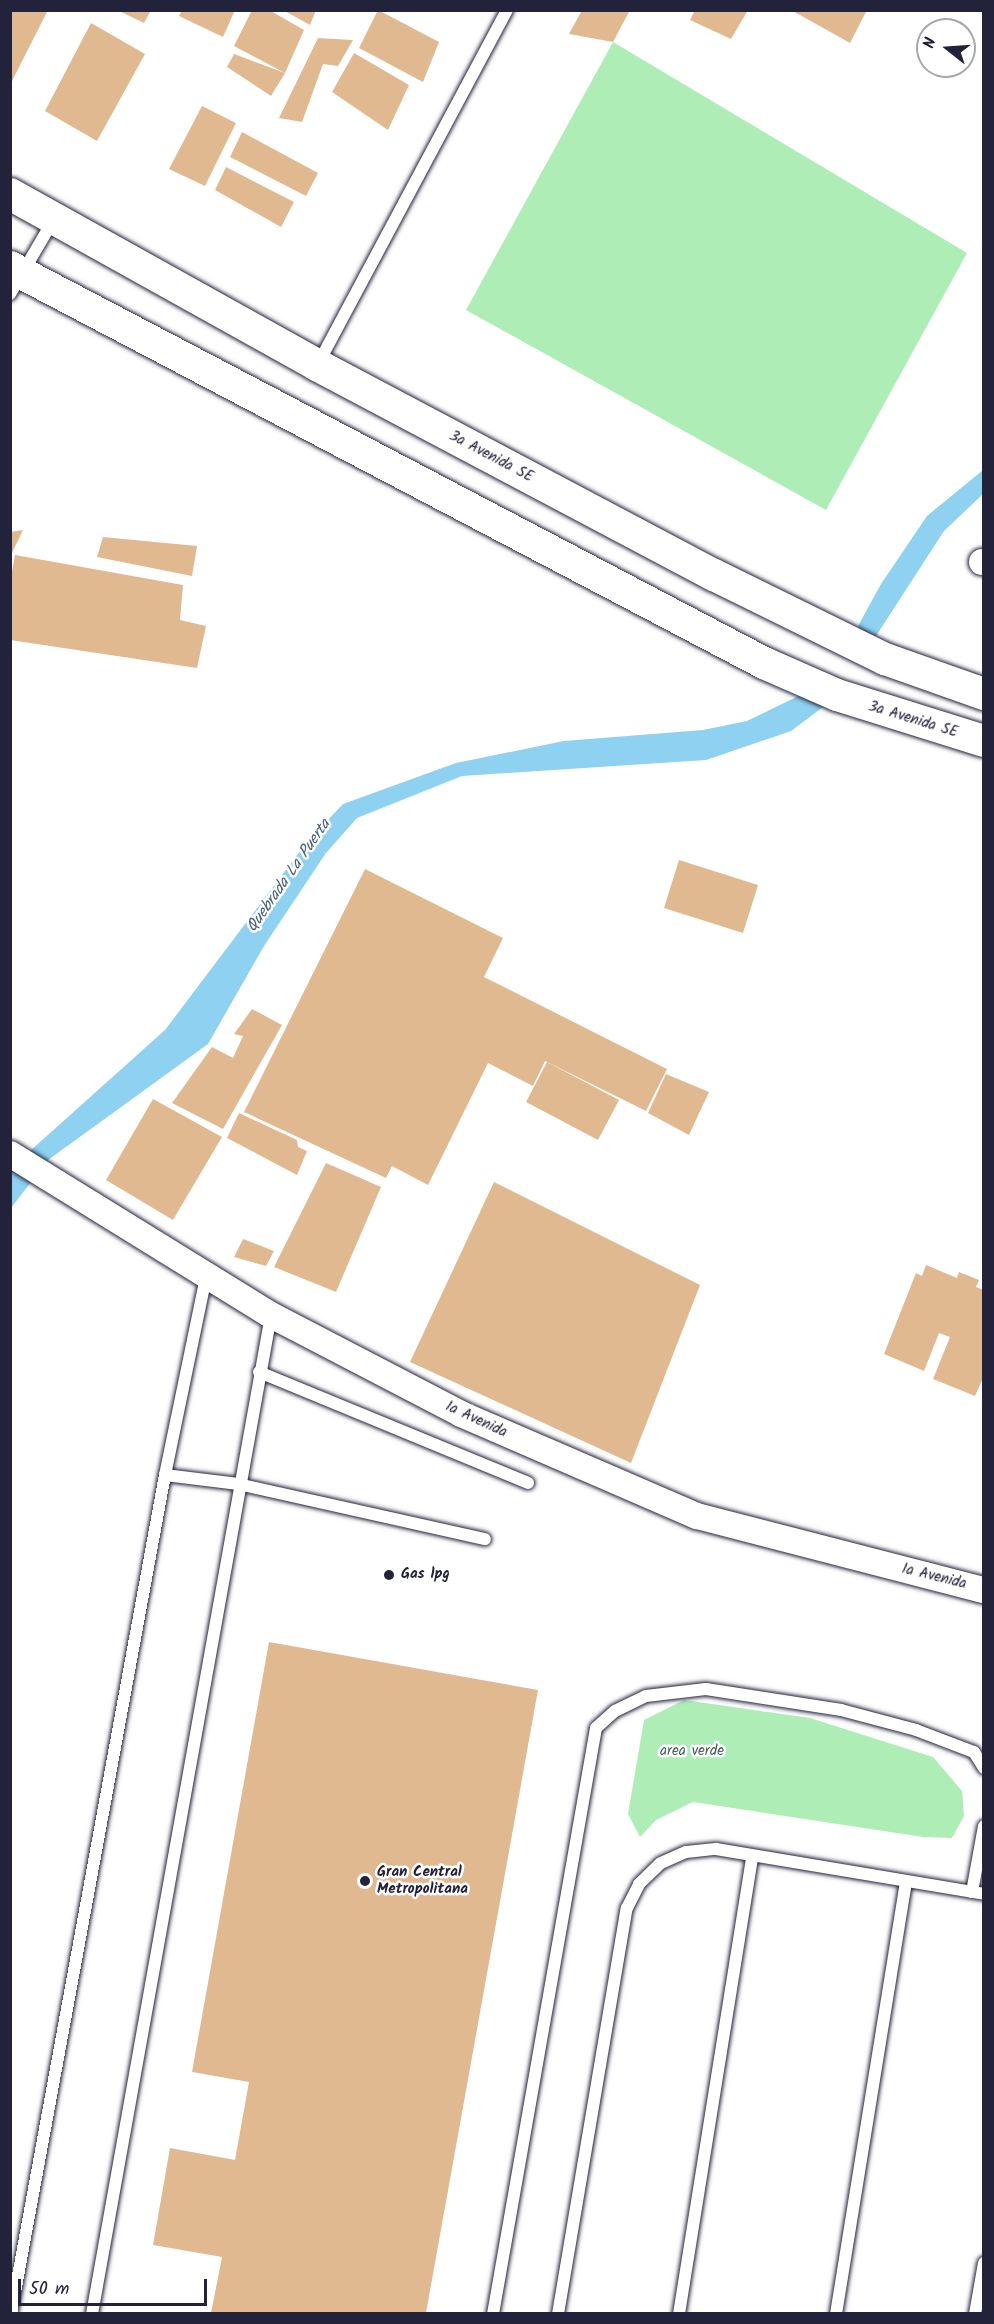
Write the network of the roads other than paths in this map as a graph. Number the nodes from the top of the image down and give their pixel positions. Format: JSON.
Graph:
{"nodes":[{"id":1,"x":507,"y":10,"type":"edge"},
{"id":2,"x":10,"y":194,"type":"edge"},
{"id":3,"x":54,"y":218,"type":"junction"},
{"id":4,"x":14,"y":278,"type":"edge"},
{"id":5,"x":317,"y":365,"type":"junction"},
{"id":6,"x":984,"y":694,"type":"edge"},
{"id":7,"x":984,"y":741,"type":"edge"},
{"id":8,"x":10,"y":1154,"type":"edge"},
{"id":9,"x":207,"y":1272,"type":"junction"},
{"id":10,"x":271,"y":1315,"type":"junction"},
{"id":11,"x":259,"y":1372,"type":"junction"},
{"id":12,"x":165,"y":1475,"type":"junction"},
{"id":13,"x":528,"y":1483,"type":"dead end"},
{"id":14,"x":238,"y":1484,"type":"junction"},
{"id":15,"x":486,"y":1539,"type":"dead end"},
{"id":16,"x":984,"y":1590,"type":"edge"},
{"id":17,"x":984,"y":1768,"type":"edge"},
{"id":18,"x":984,"y":1826,"type":"edge"},
{"id":19,"x":752,"y":1856,"type":"junction"},
{"id":20,"x":906,"y":1882,"type":"junction"},
{"id":21,"x":978,"y":1893,"type":"edge"},
{"id":22,"x":984,"y":2263,"type":"edge"},
{"id":23,"x":11,"y":2313,"type":"edge"},
{"id":24,"x":92,"y":2313,"type":"edge"},
{"id":25,"x":493,"y":2313,"type":"edge"},
{"id":26,"x":558,"y":2313,"type":"edge"},
{"id":27,"x":679,"y":2313,"type":"edge"},
{"id":28,"x":836,"y":2313,"type":"edge"},
{"id":29,"x":975,"y":2313,"type":"edge"}],
"edges":[{"from":1,"to":5,"type":"lane"},
{"from":2,"to":3,"type":"street","name":"3a Avenida SE"},
{"from":3,"to":4,"type":"lane"},
{"from":3,"to":5,"type":"street","name":"3a Avenida SE"},
{"from":4,"to":7,"type":"street","name":"3a Avenida SE"},
{"from":5,"to":6,"type":"street","name":"3a Avenida SE"},
{"from":8,"to":9,"type":"street","name":"1a Avenida"},
{"from":9,"to":10,"type":"street","name":"1a Avenida"},
{"from":9,"to":12,"type":"lane"},
{"from":10,"to":11,"type":"lane"},
{"from":10,"to":16,"type":"street","name":"1a Avenida"},
{"from":11,"to":13,"type":"lane"},
{"from":11,"to":14,"type":"lane"},
{"from":12,"to":14,"type":"lane"},
{"from":12,"to":23,"type":"lane"},
{"from":14,"to":15,"type":"lane"},
{"from":14,"to":24,"type":"lane"},
{"from":17,"to":25,"type":"lane"},
{"from":18,"to":21,"type":"lane"},
{"from":19,"to":20,"type":"lane"},
{"from":19,"to":26,"type":"lane"},
{"from":19,"to":27,"type":"lane"},
{"from":20,"to":21,"type":"lane"},
{"from":20,"to":28,"type":"lane"},
{"from":22,"to":29,"type":"lane"}]}
